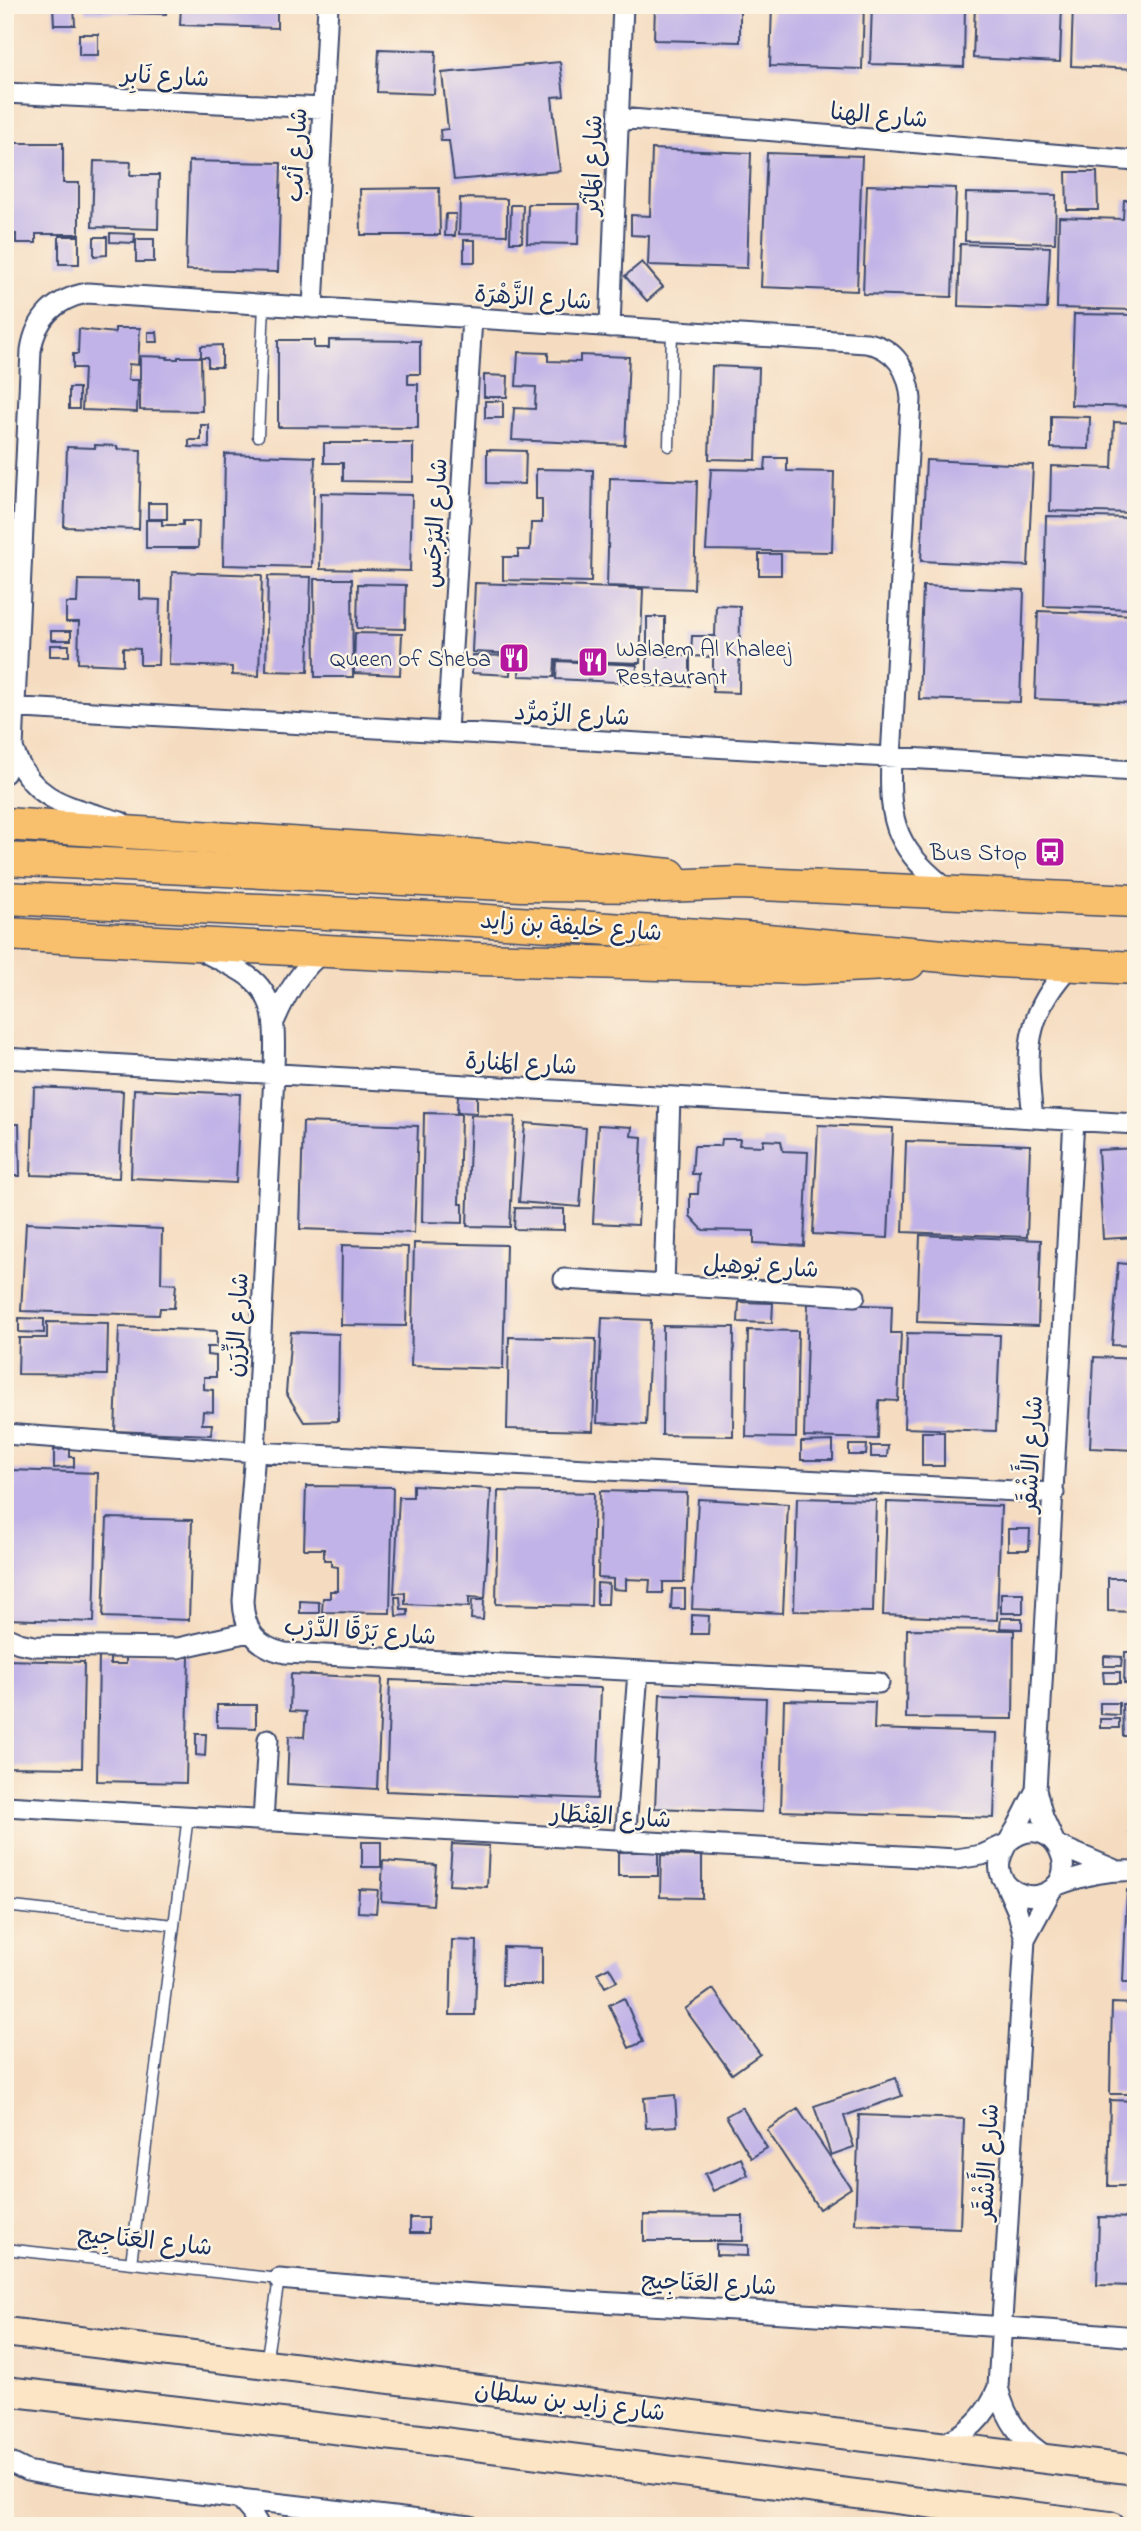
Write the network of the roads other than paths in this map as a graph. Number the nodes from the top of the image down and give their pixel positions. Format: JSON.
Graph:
{"nodes":[{"id":1,"x":328,"y":5,"type":"edge"},
{"id":2,"x":623,"y":5,"type":"edge"},
{"id":3,"x":5,"y":93,"type":"edge"},
{"id":4,"x":323,"y":108,"type":"junction"},
{"id":5,"x":619,"y":118,"type":"junction"},
{"id":6,"x":1136,"y":161,"type":"edge"},
{"id":7,"x":264,"y":304,"type":"junction"},
{"id":8,"x":313,"y":308,"type":"junction"},
{"id":9,"x":472,"y":318,"type":"junction"},
{"id":10,"x":610,"y":327,"type":"junction"},
{"id":11,"x":672,"y":331,"type":"junction"},
{"id":12,"x":258,"y":436,"type":"dead end"},
{"id":13,"x":669,"y":446,"type":"dead end"},
{"id":14,"x":10,"y":708,"type":"edge"},
{"id":15,"x":447,"y":731,"type":"junction"},
{"id":16,"x":13,"y":748,"type":"junction"},
{"id":17,"x":891,"y":758,"type":"junction"},
{"id":18,"x":1136,"y":771,"type":"edge"},
{"id":19,"x":5,"y":773,"type":"edge"},
{"id":20,"x":5,"y":824,"type":"edge"},
{"id":21,"x":160,"y":833,"type":"junction"},
{"id":22,"x":5,"y":859,"type":"edge"},
{"id":23,"x":739,"y":883,"type":"junction"},
{"id":24,"x":951,"y":892,"type":"junction"},
{"id":25,"x":5,"y":898,"type":"edge"},
{"id":26,"x":1136,"y":901,"type":"edge"},
{"id":27,"x":5,"y":934,"type":"edge"},
{"id":28,"x":192,"y":943,"type":"junction"},
{"id":29,"x":327,"y":949,"type":"junction"},
{"id":30,"x":999,"y":961,"type":"junction"},
{"id":31,"x":1071,"y":965,"type":"junction"},
{"id":32,"x":1136,"y":968,"type":"edge"},
{"id":33,"x":275,"y":1020,"type":"junction"},
{"id":34,"x":5,"y":1058,"type":"edge"},
{"id":35,"x":274,"y":1074,"type":"junction"},
{"id":36,"x":670,"y":1097,"type":"junction"},
{"id":37,"x":1033,"y":1118,"type":"junction"},
{"id":38,"x":1074,"y":1120,"type":"junction"},
{"id":39,"x":1136,"y":1124,"type":"edge"},
{"id":40,"x":564,"y":1279,"type":"dead end"},
{"id":41,"x":664,"y":1285,"type":"junction"},
{"id":42,"x":855,"y":1296,"type":"dead end"},
{"id":43,"x":5,"y":1434,"type":"edge"},
{"id":44,"x":255,"y":1452,"type":"junction"},
{"id":45,"x":1054,"y":1493,"type":"junction"},
{"id":46,"x":250,"y":1632,"type":"junction"},
{"id":47,"x":5,"y":1637,"type":"edge"},
{"id":48,"x":638,"y":1672,"type":"junction"},
{"id":49,"x":879,"y":1683,"type":"dead end"},
{"id":50,"x":268,"y":1739,"type":"dead end"},
{"id":51,"x":1036,"y":1790,"type":"junction"},
{"id":52,"x":5,"y":1806,"type":"edge"},
{"id":53,"x":188,"y":1816,"type":"junction"},
{"id":54,"x":263,"y":1821,"type":"junction"},
{"id":55,"x":625,"y":1841,"type":"junction"},
{"id":56,"x":1007,"y":1843,"type":"junction"},
{"id":57,"x":1056,"y":1844,"type":"junction"},
{"id":58,"x":956,"y":1860,"type":"junction"},
{"id":59,"x":1114,"y":1870,"type":"junction"},
{"id":60,"x":1136,"y":1871,"type":"edge"},
{"id":61,"x":1004,"y":1881,"type":"junction"},
{"id":62,"x":1053,"y":1888,"type":"junction"},
{"id":63,"x":5,"y":1906,"type":"edge"},
{"id":64,"x":174,"y":1925,"type":"junction"},
{"id":65,"x":1025,"y":1939,"type":"junction"},
{"id":66,"x":5,"y":2249,"type":"edge"},
{"id":67,"x":131,"y":2263,"type":"junction"},
{"id":68,"x":279,"y":2279,"type":"junction"},
{"id":69,"x":1002,"y":2326,"type":"junction"},
{"id":70,"x":5,"y":2332,"type":"edge"},
{"id":71,"x":1136,"y":2337,"type":"edge"},
{"id":72,"x":266,"y":2363,"type":"junction"},
{"id":73,"x":998,"y":2387,"type":"junction"},
{"id":74,"x":5,"y":2390,"type":"edge"},
{"id":75,"x":932,"y":2446,"type":"junction"},
{"id":76,"x":5,"y":2460,"type":"edge"},
{"id":77,"x":1054,"y":2461,"type":"junction"},
{"id":78,"x":1136,"y":2470,"type":"edge"},
{"id":79,"x":239,"y":2498,"type":"junction"},
{"id":80,"x":287,"y":2504,"type":"junction"},
{"id":81,"x":260,"y":2526,"type":"edge"},
{"id":82,"x":470,"y":2526,"type":"edge"},
{"id":83,"x":1108,"y":2526,"type":"edge"}],
"edges":[{"from":1,"to":4,"type":"street","name":"شارع أثب"},
{"from":2,"to":5,"type":"street","name":"شارع المَآثِر"},
{"from":3,"to":4,"type":"street","name":"شارع نَابِر"},
{"from":4,"to":8,"type":"street","name":"شارع أثب"},
{"from":5,"to":6,"type":"street","name":"شارع الهنا"},
{"from":5,"to":10,"type":"street","name":"شارع المَآثِر"},
{"from":7,"to":8,"type":"street","name":"شارع الزَّهْرَة"},
{"from":7,"to":12,"type":"lane"},
{"from":7,"to":14,"type":"street","name":"شارع الزَّهْرَة"},
{"from":8,"to":9,"type":"street","name":"شارع الزَّهْرَة"},
{"from":9,"to":10,"type":"street","name":"شارع الزَّهْرَة"},
{"from":9,"to":15,"type":"street","name":"شارع البَرْجَس"},
{"from":10,"to":11,"type":"street","name":"شارع الزَّهْرَة"},
{"from":11,"to":13,"type":"lane"},
{"from":11,"to":17,"type":"street","name":"شارع الزَّهْرَة"},
{"from":14,"to":15,"type":"street","name":"شارع الزُمرُّد"},
{"from":14,"to":16,"type":"street","name":"شارع الزَّهْرَة"},
{"from":15,"to":17,"type":"street","name":"شارع الزُمرُّد"},
{"from":16,"to":19,"type":"street","name":"شارع الزَّهْرَة"},
{"from":16,"to":21,"type":"street","name":"شارع الزَّهْرَة"},
{"from":17,"to":18,"type":"street","name":"شارع الزُمرُّد"},
{"from":17,"to":24,"type":"street","name":"شارع الزَّهْرَة"},
{"from":20,"to":21,"type":"main road"},
{"from":21,"to":23,"type":"main road"},
{"from":22,"to":23,"type":"main road","name":"شارع خليفة بن زايد"},
{"from":23,"to":24,"type":"main road","name":"شارع خليفة بن زايد"},
{"from":24,"to":26,"type":"main road","name":"شارع خليفة بن زايد"},
{"from":25,"to":30,"type":"main road","name":"شارع خليفة بن زايد"},
{"from":27,"to":28,"type":"main road"},
{"from":28,"to":29,"type":"main road"},
{"from":28,"to":33,"type":"street","name":"شارع الزِّرَن"},
{"from":29,"to":30,"type":"main road"},
{"from":29,"to":33,"type":"street","name":"شارع الزِّرَن"},
{"from":30,"to":31,"type":"main road","name":"شارع خليفة بن زايد"},
{"from":31,"to":32,"type":"main road","name":"شارع خليفة بن زايد"},
{"from":31,"to":37,"type":"street"},
{"from":33,"to":35,"type":"street","name":"شارع الزِّرَن"},
{"from":34,"to":35,"type":"street","name":"شارع المَنارة"},
{"from":35,"to":36,"type":"street","name":"شارع المَنارة"},
{"from":35,"to":44,"type":"street","name":"شارع الزِّرَن"},
{"from":36,"to":37,"type":"street","name":"شارع المَنارة"},
{"from":36,"to":41,"type":"street"},
{"from":37,"to":38,"type":"street","name":"شارع المَنارة"},
{"from":38,"to":39,"type":"street","name":"شارع المَنارة"},
{"from":38,"to":45,"type":"street","name":"شارع الأَشْقَر"},
{"from":40,"to":41,"type":"street","name":"شارع بُوهيل"},
{"from":41,"to":42,"type":"street","name":"شارع بُوهيل"},
{"from":43,"to":44,"type":"street"},
{"from":44,"to":45,"type":"street"},
{"from":44,"to":46,"type":"street","name":"شارع الزِّرَن"},
{"from":45,"to":51,"type":"street","name":"شارع الأَشْقَر"},
{"from":46,"to":47,"type":"street","name":"شارع بَرْقَا الدَّرْب"},
{"from":46,"to":48,"type":"street","name":"شارع بَرْقَا الدَّرْب"},
{"from":48,"to":49,"type":"street","name":"شارع بَرْقَا الدَّرْب"},
{"from":48,"to":55,"type":"street"},
{"from":50,"to":54,"type":"street"},
{"from":51,"to":56,"type":"street","name":"شارع الأَشْقَر"},
{"from":51,"to":57,"type":"street","name":"شارع الأَشْقَر"},
{"from":52,"to":53,"type":"street","name":"شارع القِنْطَار"},
{"from":53,"to":54,"type":"street","name":"شارع القِنْطَار"},
{"from":53,"to":64,"type":"lane"},
{"from":54,"to":55,"type":"street","name":"شارع القِنْطَار"},
{"from":55,"to":58,"type":"street","name":"شارع القِنْطَار"},
{"from":56,"to":57,"type":"street"},
{"from":56,"to":58,"type":"street","name":"شارع القِنْطَار"},
{"from":56,"to":61,"type":"street"},
{"from":57,"to":59,"type":"street"},
{"from":57,"to":62,"type":"street"},
{"from":58,"to":61,"type":"street","name":"شارع القِنْطَار"},
{"from":59,"to":60,"type":"street"},
{"from":59,"to":62,"type":"street"},
{"from":61,"to":62,"type":"street"},
{"from":61,"to":65,"type":"street","name":"شارع الأَشْقَر"},
{"from":62,"to":65,"type":"street","name":"شارع الأَشْقَر"},
{"from":63,"to":64,"type":"lane"},
{"from":64,"to":67,"type":"lane"},
{"from":65,"to":69,"type":"street","name":"شارع الأَشْقَر"},
{"from":66,"to":67,"type":"lane","name":"شارع العَنَاجِيج"},
{"from":67,"to":68,"type":"lane","name":"شارع العَنَاجِيج"},
{"from":68,"to":69,"type":"street","name":"شارع العَنَاجِيج"},
{"from":68,"to":72,"type":"lane"},
{"from":69,"to":71,"type":"street","name":"شارع العَنَاجِيج"},
{"from":69,"to":73,"type":"street","name":"شارع الأَشْقَر"},
{"from":70,"to":72,"type":"main road","name":"شارع زايد بن سلطان"},
{"from":72,"to":75,"type":"main road","name":"شارع زايد بن سلطان"},
{"from":73,"to":75,"type":"street","name":"شارع الأَشْقَر"},
{"from":73,"to":77,"type":"street","name":"شارع الأَشْقَر"},
{"from":74,"to":83,"type":"main road"},
{"from":75,"to":77,"type":"main road","name":"شارع زايد بن سلطان"},
{"from":76,"to":79,"type":"street"},
{"from":77,"to":78,"type":"main road","name":"شارع زايد بن سلطان"},
{"from":79,"to":80,"type":"street"},
{"from":79,"to":81,"type":"street"},
{"from":80,"to":81,"type":"street"},
{"from":80,"to":82,"type":"street"}]}
